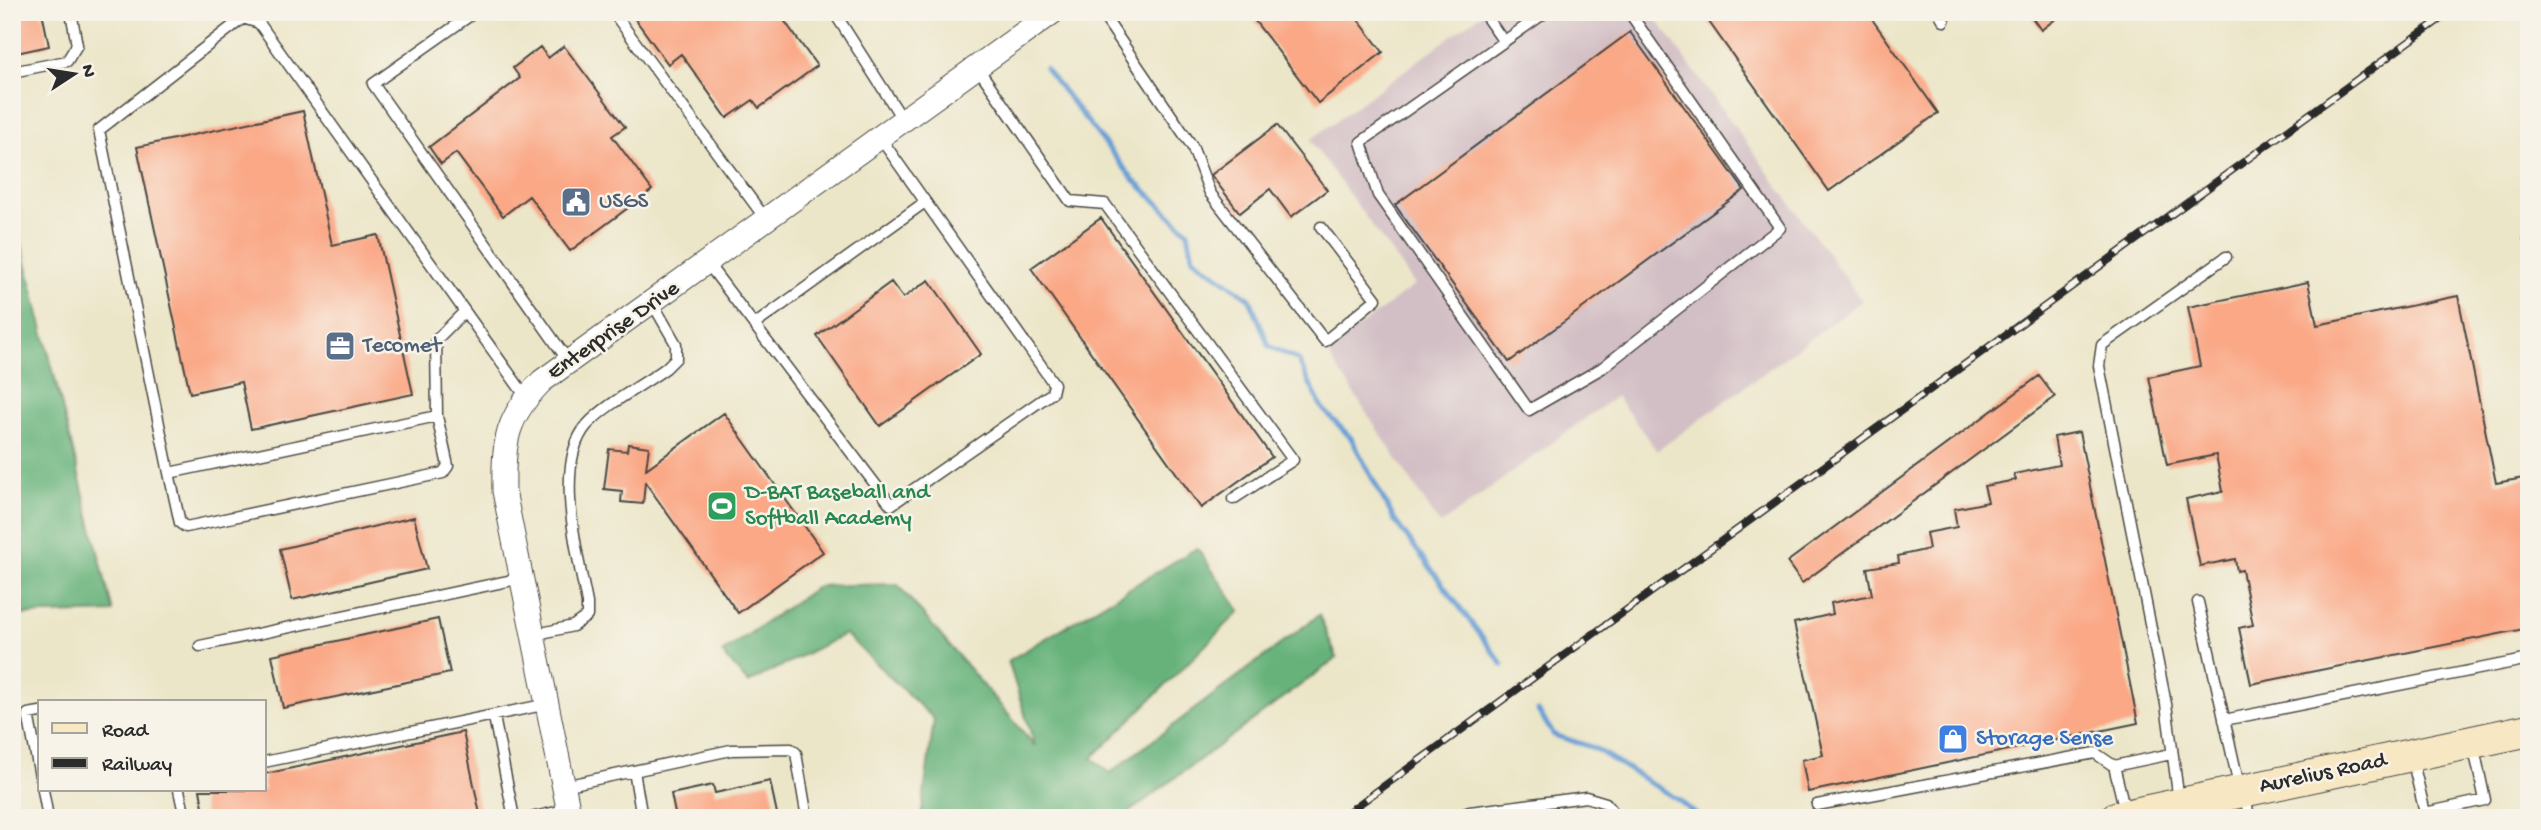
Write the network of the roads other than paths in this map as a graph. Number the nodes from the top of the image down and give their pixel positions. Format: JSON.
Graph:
{"nodes":[{"id":1,"x":71,"y":12,"type":"edge"},
{"id":2,"x":475,"y":12,"type":"edge"},
{"id":3,"x":613,"y":12,"type":"edge"},
{"id":4,"x":834,"y":12,"type":"edge"},
{"id":5,"x":1053,"y":12,"type":"edge"},
{"id":6,"x":1101,"y":12,"type":"edge"},
{"id":7,"x":1483,"y":12,"type":"edge"},
{"id":8,"x":1546,"y":12,"type":"edge"},
{"id":9,"x":1629,"y":12,"type":"edge"},
{"id":10,"x":1504,"y":42,"type":"junction"},
{"id":11,"x":977,"y":67,"type":"junction"},
{"id":12,"x":12,"y":72,"type":"edge"},
{"id":13,"x":903,"y":120,"type":"junction"},
{"id":14,"x":881,"y":139,"type":"junction"},
{"id":15,"x":925,"y":202,"type":"junction"},
{"id":16,"x":2529,"y":205,"type":"edge"},
{"id":17,"x":767,"y":221,"type":"junction"},
{"id":18,"x":1321,"y":227,"type":"dead end"},
{"id":19,"x":2529,"y":240,"type":"edge"},
{"id":20,"x":2226,"y":257,"type":"dead end"},
{"id":21,"x":708,"y":264,"type":"junction"},
{"id":22,"x":653,"y":304,"type":"junction"},
{"id":23,"x":464,"y":312,"type":"junction"},
{"id":24,"x":754,"y":325,"type":"junction"},
{"id":25,"x":569,"y":362,"type":"junction"},
{"id":26,"x":526,"y":397,"type":"junction"},
{"id":27,"x":437,"y":416,"type":"junction"},
{"id":28,"x":169,"y":473,"type":"junction"},
{"id":29,"x":1233,"y":499,"type":"dead end"},
{"id":30,"x":522,"y":578,"type":"junction"},
{"id":31,"x":2198,"y":602,"type":"dead end"},
{"id":32,"x":533,"y":635,"type":"junction"},
{"id":33,"x":200,"y":646,"type":"dead end"},
{"id":34,"x":2529,"y":659,"type":"edge"},
{"id":35,"x":548,"y":704,"type":"junction"},
{"id":36,"x":38,"y":712,"type":"edge"},
{"id":37,"x":494,"y":717,"type":"junction"},
{"id":38,"x":2224,"y":720,"type":"junction"},
{"id":39,"x":2529,"y":730,"type":"edge"},
{"id":40,"x":2472,"y":742,"type":"junction"},
{"id":41,"x":2171,"y":754,"type":"junction"},
{"id":42,"x":2411,"y":755,"type":"junction"},
{"id":43,"x":266,"y":762,"type":"edge"},
{"id":44,"x":38,"y":766,"type":"edge"},
{"id":45,"x":2114,"y":766,"type":"junction"},
{"id":46,"x":634,"y":771,"type":"junction"},
{"id":47,"x":564,"y":786,"type":"junction"},
{"id":48,"x":46,"y":792,"type":"edge"},
{"id":49,"x":179,"y":792,"type":"edge"},
{"id":50,"x":2244,"y":800,"type":"edge"},
{"id":51,"x":2180,"y":804,"type":"junction"},
{"id":52,"x":1817,"y":805,"type":"dead end"},
{"id":53,"x":569,"y":813,"type":"edge"},
{"id":54,"x":2121,"y":817,"type":"edge"},
{"id":55,"x":48,"y":818,"type":"edge"},
{"id":56,"x":185,"y":818,"type":"edge"},
{"id":57,"x":514,"y":818,"type":"edge"},
{"id":58,"x":531,"y":818,"type":"edge"},
{"id":59,"x":642,"y":818,"type":"edge"},
{"id":60,"x":807,"y":818,"type":"edge"},
{"id":61,"x":1453,"y":818,"type":"edge"},
{"id":62,"x":1618,"y":818,"type":"edge"}],
"edges":[{"from":1,"to":12,"type":"lane"},
{"from":2,"to":25,"type":"lane"},
{"from":3,"to":17,"type":"lane"},
{"from":4,"to":13,"type":"lane"},
{"from":5,"to":11,"type":"street","name":"Enterprise Drive"},
{"from":6,"to":18,"type":"lane"},
{"from":7,"to":10,"type":"lane"},
{"from":8,"to":10,"type":"lane"},
{"from":9,"to":10,"type":"lane"},
{"from":11,"to":13,"type":"street","name":"Enterprise Drive"},
{"from":11,"to":29,"type":"lane"},
{"from":13,"to":14,"type":"street","name":"Enterprise Drive"},
{"from":14,"to":15,"type":"lane"},
{"from":14,"to":17,"type":"street","name":"Enterprise Drive"},
{"from":15,"to":24,"type":"lane"},
{"from":15,"to":24,"type":"lane"},
{"from":16,"to":19,"type":"lane"},
{"from":17,"to":21,"type":"street","name":"Enterprise Drive"},
{"from":20,"to":41,"type":"lane"},
{"from":21,"to":22,"type":"street","name":"Enterprise Drive"},
{"from":21,"to":24,"type":"lane"},
{"from":22,"to":25,"type":"street","name":"Enterprise Drive"},
{"from":22,"to":32,"type":"lane"},
{"from":23,"to":26,"type":"lane"},
{"from":23,"to":27,"type":"lane"},
{"from":23,"to":28,"type":"lane"},
{"from":25,"to":26,"type":"street","name":"Enterprise Drive"},
{"from":26,"to":30,"type":"street","name":"Enterprise Drive"},
{"from":27,"to":28,"type":"lane"},
{"from":27,"to":28,"type":"lane"},
{"from":30,"to":32,"type":"street","name":"Enterprise Drive"},
{"from":30,"to":33,"type":"lane"},
{"from":31,"to":38,"type":"lane"},
{"from":32,"to":35,"type":"street","name":"Enterprise Drive"},
{"from":34,"to":38,"type":"lane"},
{"from":35,"to":37,"type":"lane"},
{"from":35,"to":47,"type":"street","name":"Enterprise Drive"},
{"from":36,"to":44,"type":"lane"},
{"from":37,"to":43,"type":"lane"},
{"from":37,"to":57,"type":"lane"},
{"from":38,"to":50,"type":"lane"},
{"from":39,"to":40,"type":"street","name":"Aurelius Road"},
{"from":40,"to":42,"type":"street","name":"Aurelius Road"},
{"from":40,"to":42,"type":"lane"},
{"from":41,"to":45,"type":"lane"},
{"from":41,"to":51,"type":"lane"},
{"from":42,"to":50,"type":"street","name":"Aurelius Road"},
{"from":45,"to":52,"type":"lane"},
{"from":45,"to":54,"type":"lane"},
{"from":46,"to":47,"type":"lane"},
{"from":46,"to":59,"type":"lane"},
{"from":46,"to":60,"type":"lane"},
{"from":47,"to":53,"type":"street","name":"Enterprise Drive"},
{"from":48,"to":55,"type":"lane"},
{"from":49,"to":56,"type":"lane"},
{"from":50,"to":51,"type":"street","name":"Aurelius Road"},
{"from":51,"to":54,"type":"street","name":"Aurelius Road"},
{"from":53,"to":58,"type":"lane"},
{"from":61,"to":62,"type":"lane"}]}
